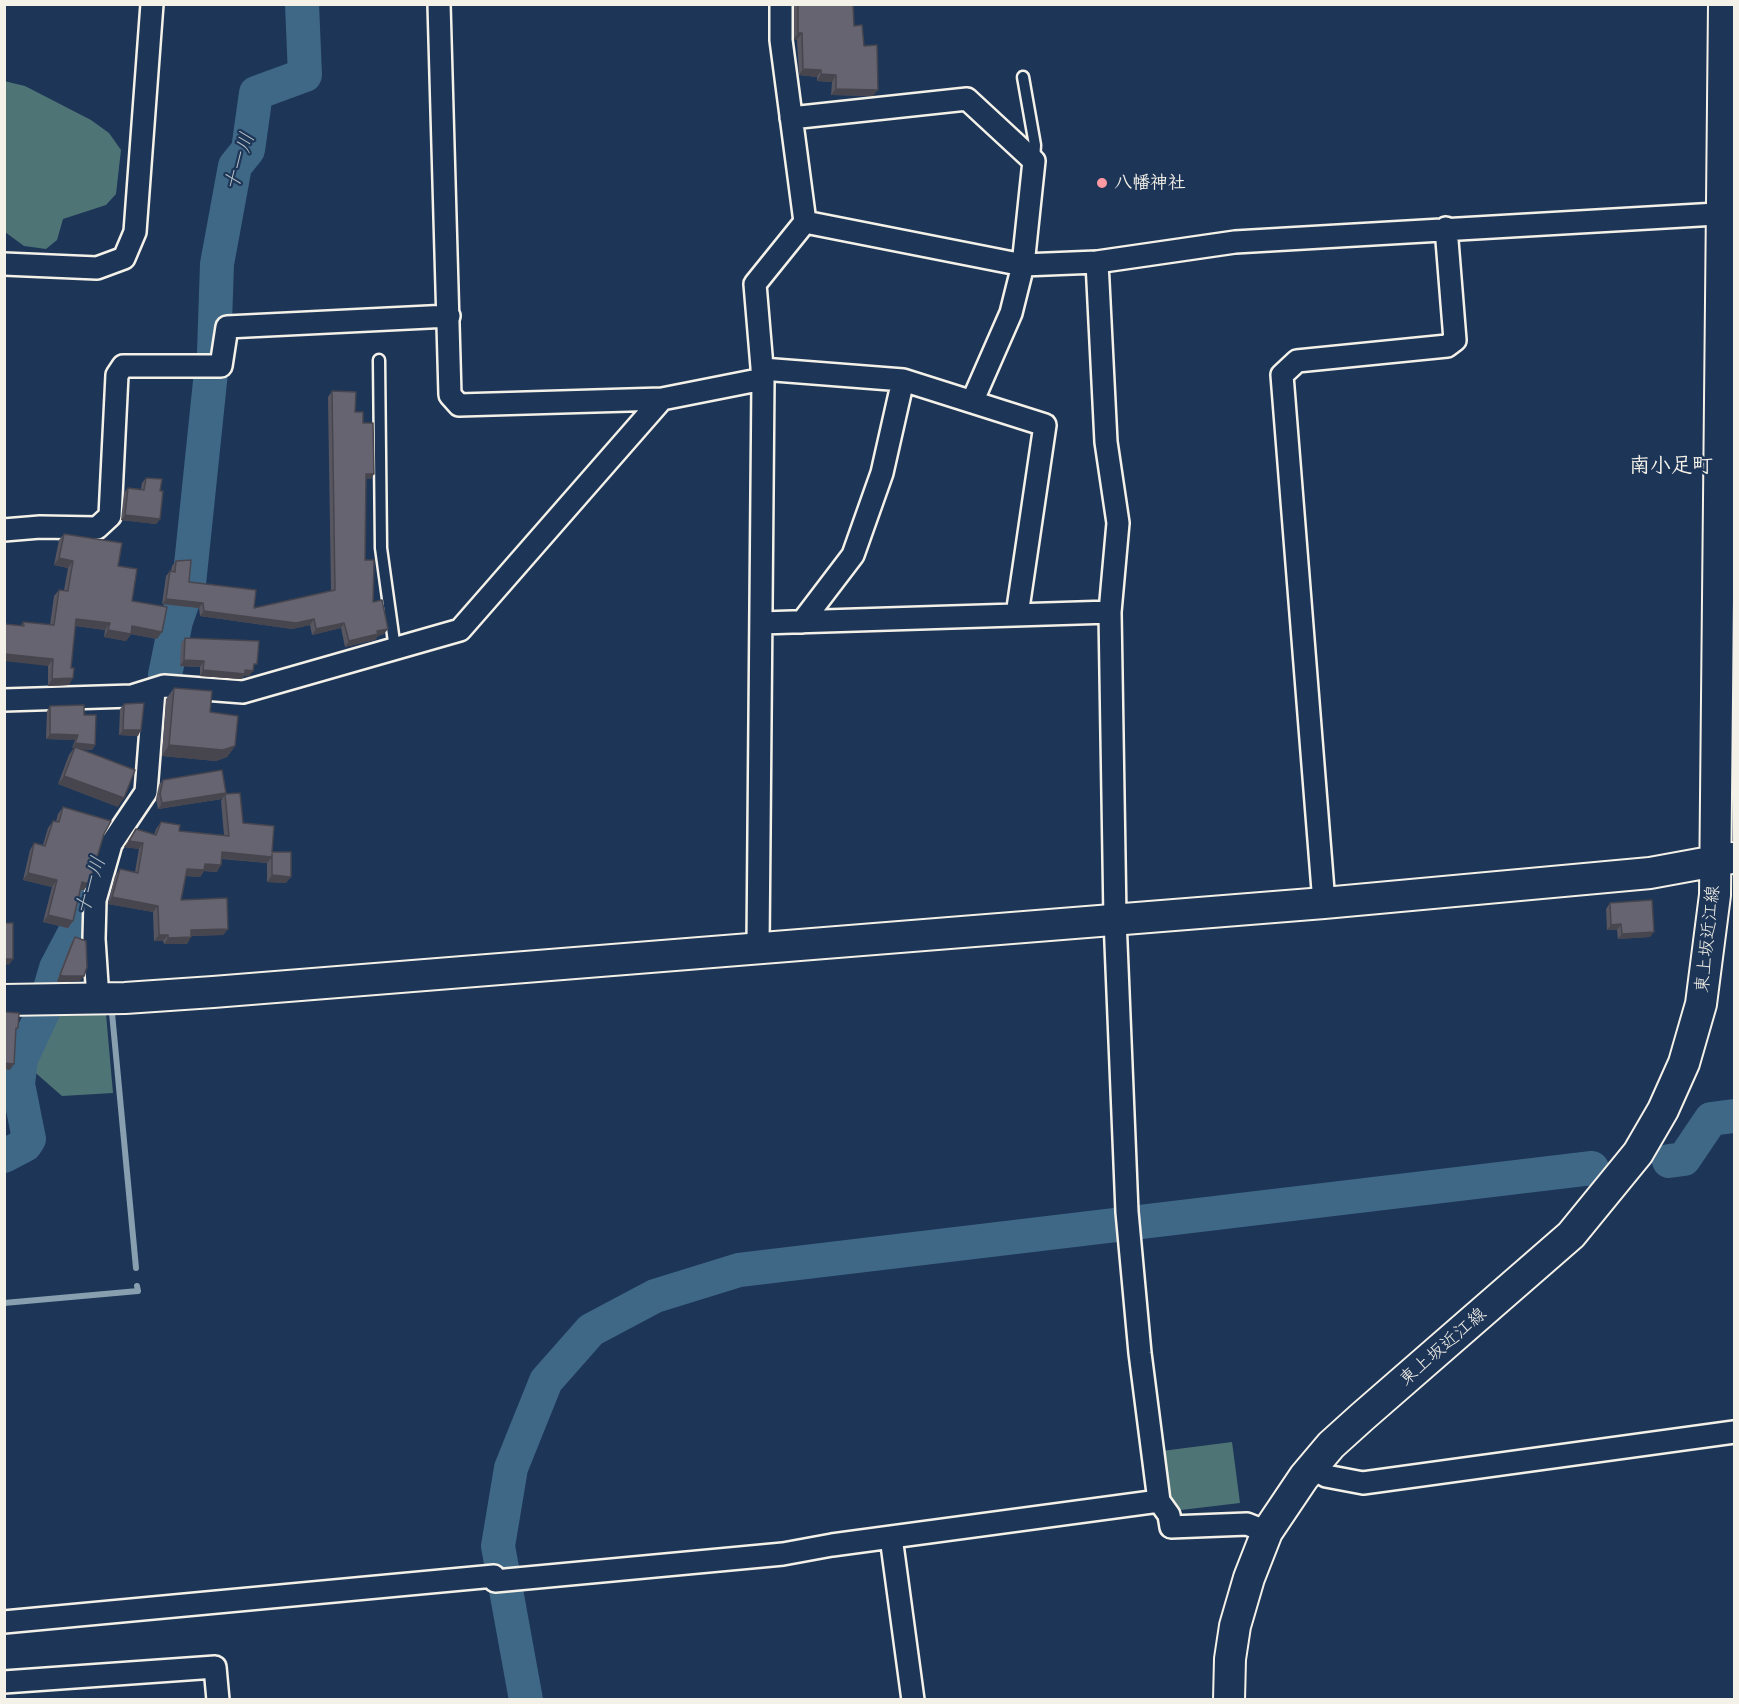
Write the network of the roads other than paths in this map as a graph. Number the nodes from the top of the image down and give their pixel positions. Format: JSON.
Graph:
{"nodes":[{"id":1,"x":152,"y":4,"type":"edge"},
{"id":2,"x":439,"y":4,"type":"edge"},
{"id":3,"x":781,"y":4,"type":"edge"},
{"id":4,"x":1724,"y":4,"type":"edge"},
{"id":5,"x":1023,"y":77,"type":"dead end"},
{"id":6,"x":791,"y":118,"type":"junction"},
{"id":7,"x":1034,"y":161,"type":"junction"},
{"id":8,"x":1727,"y":214,"type":"edge"},
{"id":9,"x":806,"y":222,"type":"junction"},
{"id":10,"x":1446,"y":228,"type":"junction"},
{"id":11,"x":1097,"y":262,"type":"junction"},
{"id":12,"x":4,"y":264,"type":"edge"},
{"id":13,"x":1023,"y":265,"type":"junction"},
{"id":14,"x":449,"y":316,"type":"junction"},
{"id":15,"x":380,"y":360,"type":"dead end"},
{"id":16,"x":763,"y":374,"type":"junction"},
{"id":17,"x":903,"y":380,"type":"junction"},
{"id":18,"x":662,"y":399,"type":"junction"},
{"id":19,"x":972,"y":402,"type":"junction"},
{"id":20,"x":1726,"y":491,"type":"edge"},
{"id":21,"x":4,"y":530,"type":"edge"},
{"id":22,"x":1110,"y":612,"type":"junction"},
{"id":23,"x":1017,"y":615,"type":"junction"},
{"id":24,"x":761,"y":622,"type":"junction"},
{"id":25,"x":802,"y":622,"type":"junction"},
{"id":26,"x":395,"y":650,"type":"junction"},
{"id":27,"x":154,"y":690,"type":"junction"},
{"id":28,"x":4,"y":700,"type":"edge"},
{"id":29,"x":1724,"y":860,"type":"edge"},
{"id":30,"x":1324,"y":903,"type":"junction"},
{"id":31,"x":1115,"y":919,"type":"junction"},
{"id":32,"x":758,"y":946,"type":"junction"},
{"id":33,"x":98,"y":999,"type":"junction"},
{"id":34,"x":4,"y":1000,"type":"edge"},
{"id":35,"x":1734,"y":1432,"type":"edge"},
{"id":36,"x":1312,"y":1468,"type":"junction"},
{"id":37,"x":1159,"y":1501,"type":"junction"},
{"id":38,"x":1267,"y":1532,"type":"junction"},
{"id":39,"x":891,"y":1537,"type":"junction"},
{"id":40,"x":4,"y":1622,"type":"edge"},
{"id":41,"x":4,"y":1682,"type":"edge"},
{"id":42,"x":218,"y":1700,"type":"edge"},
{"id":43,"x":913,"y":1700,"type":"edge"},
{"id":44,"x":1229,"y":1700,"type":"edge"}],
"edges":[{"from":1,"to":12,"type":"street"},
{"from":2,"to":14,"type":"street"},
{"from":3,"to":6,"type":"street"},
{"from":4,"to":8,"type":"main road","name":"東上坂近江線"},
{"from":5,"to":7,"type":"lane"},
{"from":6,"to":7,"type":"street"},
{"from":6,"to":9,"type":"street"},
{"from":7,"to":13,"type":"street"},
{"from":8,"to":10,"type":"street"},
{"from":8,"to":20,"type":"main road","name":"東上坂近江線"},
{"from":9,"to":13,"type":"street"},
{"from":9,"to":16,"type":"street"},
{"from":10,"to":11,"type":"street"},
{"from":10,"to":30,"type":"street"},
{"from":11,"to":13,"type":"street"},
{"from":11,"to":22,"type":"street"},
{"from":13,"to":19,"type":"street"},
{"from":14,"to":18,"type":"street"},
{"from":14,"to":21,"type":"street"},
{"from":15,"to":26,"type":"lane"},
{"from":16,"to":17,"type":"street"},
{"from":16,"to":18,"type":"street"},
{"from":16,"to":24,"type":"street"},
{"from":17,"to":19,"type":"street"},
{"from":17,"to":25,"type":"street"},
{"from":18,"to":26,"type":"street"},
{"from":19,"to":23,"type":"street"},
{"from":20,"to":29,"type":"main road","name":"東上坂近江線"},
{"from":22,"to":23,"type":"street"},
{"from":22,"to":31,"type":"street"},
{"from":23,"to":25,"type":"street"},
{"from":24,"to":25,"type":"street"},
{"from":24,"to":32,"type":"street"},
{"from":26,"to":27,"type":"street"},
{"from":27,"to":28,"type":"street"},
{"from":27,"to":33,"type":"street"},
{"from":29,"to":30,"type":"main road"},
{"from":29,"to":36,"type":"main road","name":"東上坂近江線"},
{"from":30,"to":31,"type":"main road"},
{"from":31,"to":32,"type":"main road"},
{"from":31,"to":37,"type":"street"},
{"from":32,"to":33,"type":"main road"},
{"from":33,"to":34,"type":"main road"},
{"from":35,"to":36,"type":"street"},
{"from":36,"to":38,"type":"main road","name":"東上坂近江線"},
{"from":37,"to":38,"type":"street"},
{"from":37,"to":39,"type":"street"},
{"from":38,"to":44,"type":"main road","name":"東上坂近江線"},
{"from":39,"to":40,"type":"street"},
{"from":39,"to":43,"type":"street"},
{"from":41,"to":42,"type":"street"}]}
